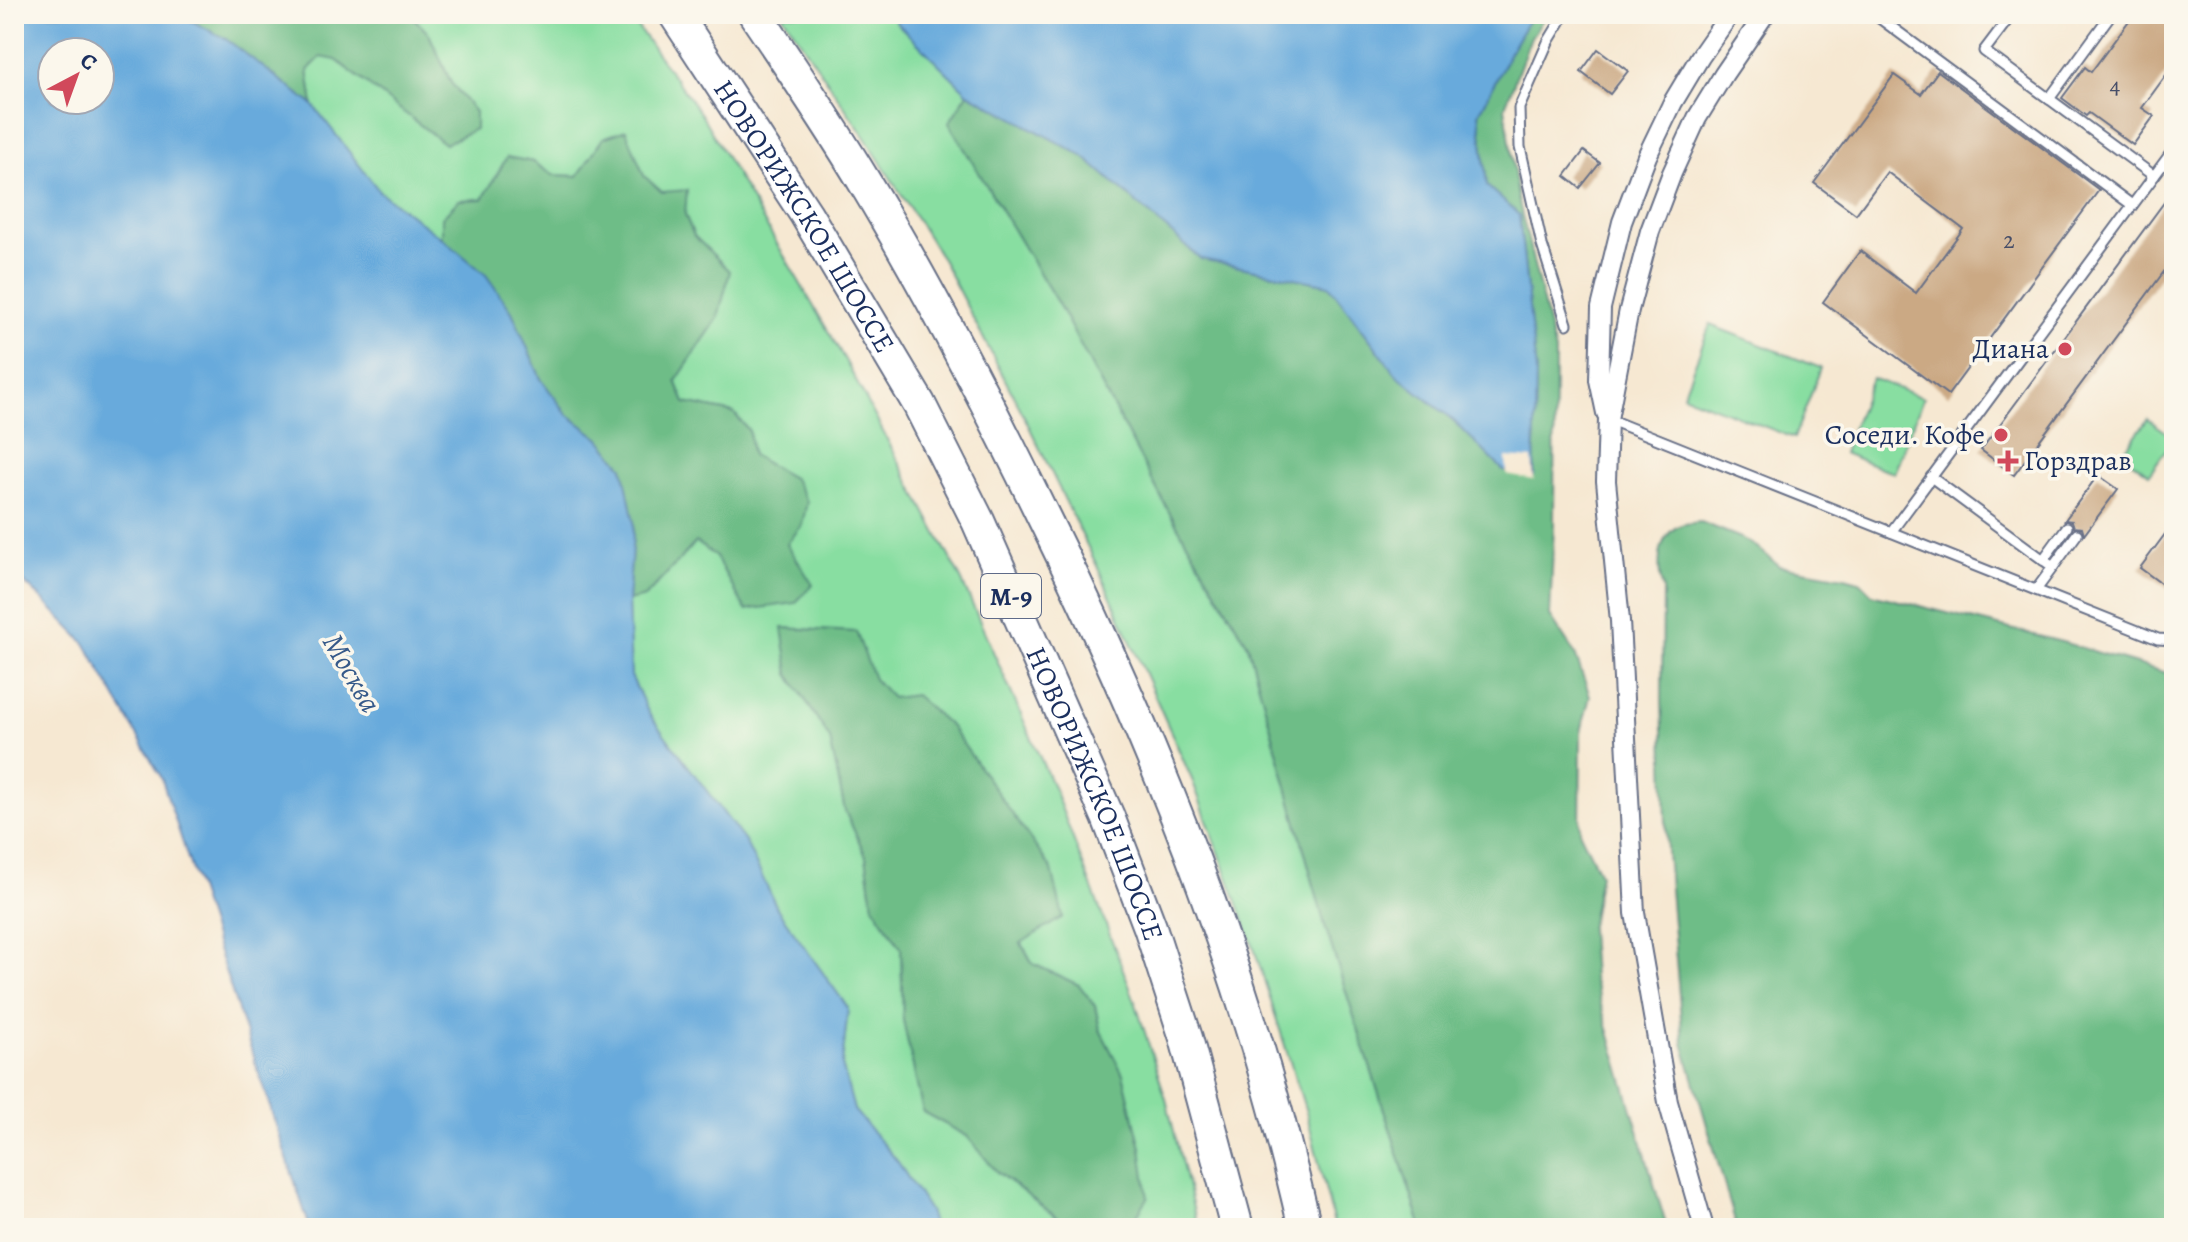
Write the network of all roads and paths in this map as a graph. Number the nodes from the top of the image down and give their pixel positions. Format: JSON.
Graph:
{"nodes":[{"id":1,"x":675,"y":14,"type":"edge"},
{"id":2,"x":755,"y":14,"type":"edge"},
{"id":3,"x":1565,"y":14,"type":"edge"},
{"id":4,"x":1730,"y":14,"type":"edge"},
{"id":5,"x":1765,"y":14,"type":"edge"},
{"id":6,"x":1868,"y":14,"type":"edge"},
{"id":7,"x":2012,"y":14,"type":"edge"},
{"id":8,"x":2111,"y":14,"type":"edge"},
{"id":9,"x":2049,"y":99,"type":"junction"},
{"id":10,"x":2174,"y":149,"type":"edge"},
{"id":11,"x":2154,"y":176,"type":"junction"},
{"id":12,"x":2132,"y":205,"type":"junction"},
{"id":13,"x":1567,"y":324,"type":"dead end"},
{"id":14,"x":1608,"y":419,"type":"junction"},
{"id":15,"x":1931,"y":477,"type":"junction"},
{"id":16,"x":2067,"y":527,"type":"dead end"},
{"id":17,"x":1891,"y":532,"type":"junction"},
{"id":18,"x":2077,"y":534,"type":"dead end"},
{"id":19,"x":2043,"y":560,"type":"junction"},
{"id":20,"x":2053,"y":567,"type":"junction"},
{"id":21,"x":2036,"y":590,"type":"junction"},
{"id":22,"x":2174,"y":640,"type":"edge"},
{"id":23,"x":1237,"y":1228,"type":"edge"},
{"id":24,"x":1305,"y":1228,"type":"edge"},
{"id":25,"x":1704,"y":1228,"type":"edge"}],
"edges":[{"from":1,"to":23,"type":"highway","name":"НОВОРИЖСКОЕ ШОССЕ","number":"М-9"},
{"from":2,"to":24,"type":"highway","number":"М-9"},
{"from":3,"to":13,"type":"lane"},
{"from":4,"to":14,"type":"street"},
{"from":5,"to":14,"type":"street"},
{"from":6,"to":12,"type":"lane"},
{"from":7,"to":9,"type":"lane"},
{"from":8,"to":9,"type":"lane"},
{"from":9,"to":11,"type":"lane"},
{"from":10,"to":11,"type":"lane"},
{"from":11,"to":12,"type":"lane"},
{"from":12,"to":15,"type":"lane"},
{"from":14,"to":17,"type":"lane"},
{"from":14,"to":25,"type":"street"},
{"from":15,"to":17,"type":"lane"},
{"from":15,"to":19,"type":"lane"},
{"from":16,"to":19,"type":"lane"},
{"from":17,"to":21,"type":"lane"},
{"from":18,"to":20,"type":"lane"},
{"from":19,"to":20,"type":"lane"},
{"from":20,"to":21,"type":"lane"},
{"from":21,"to":22,"type":"lane"}]}
